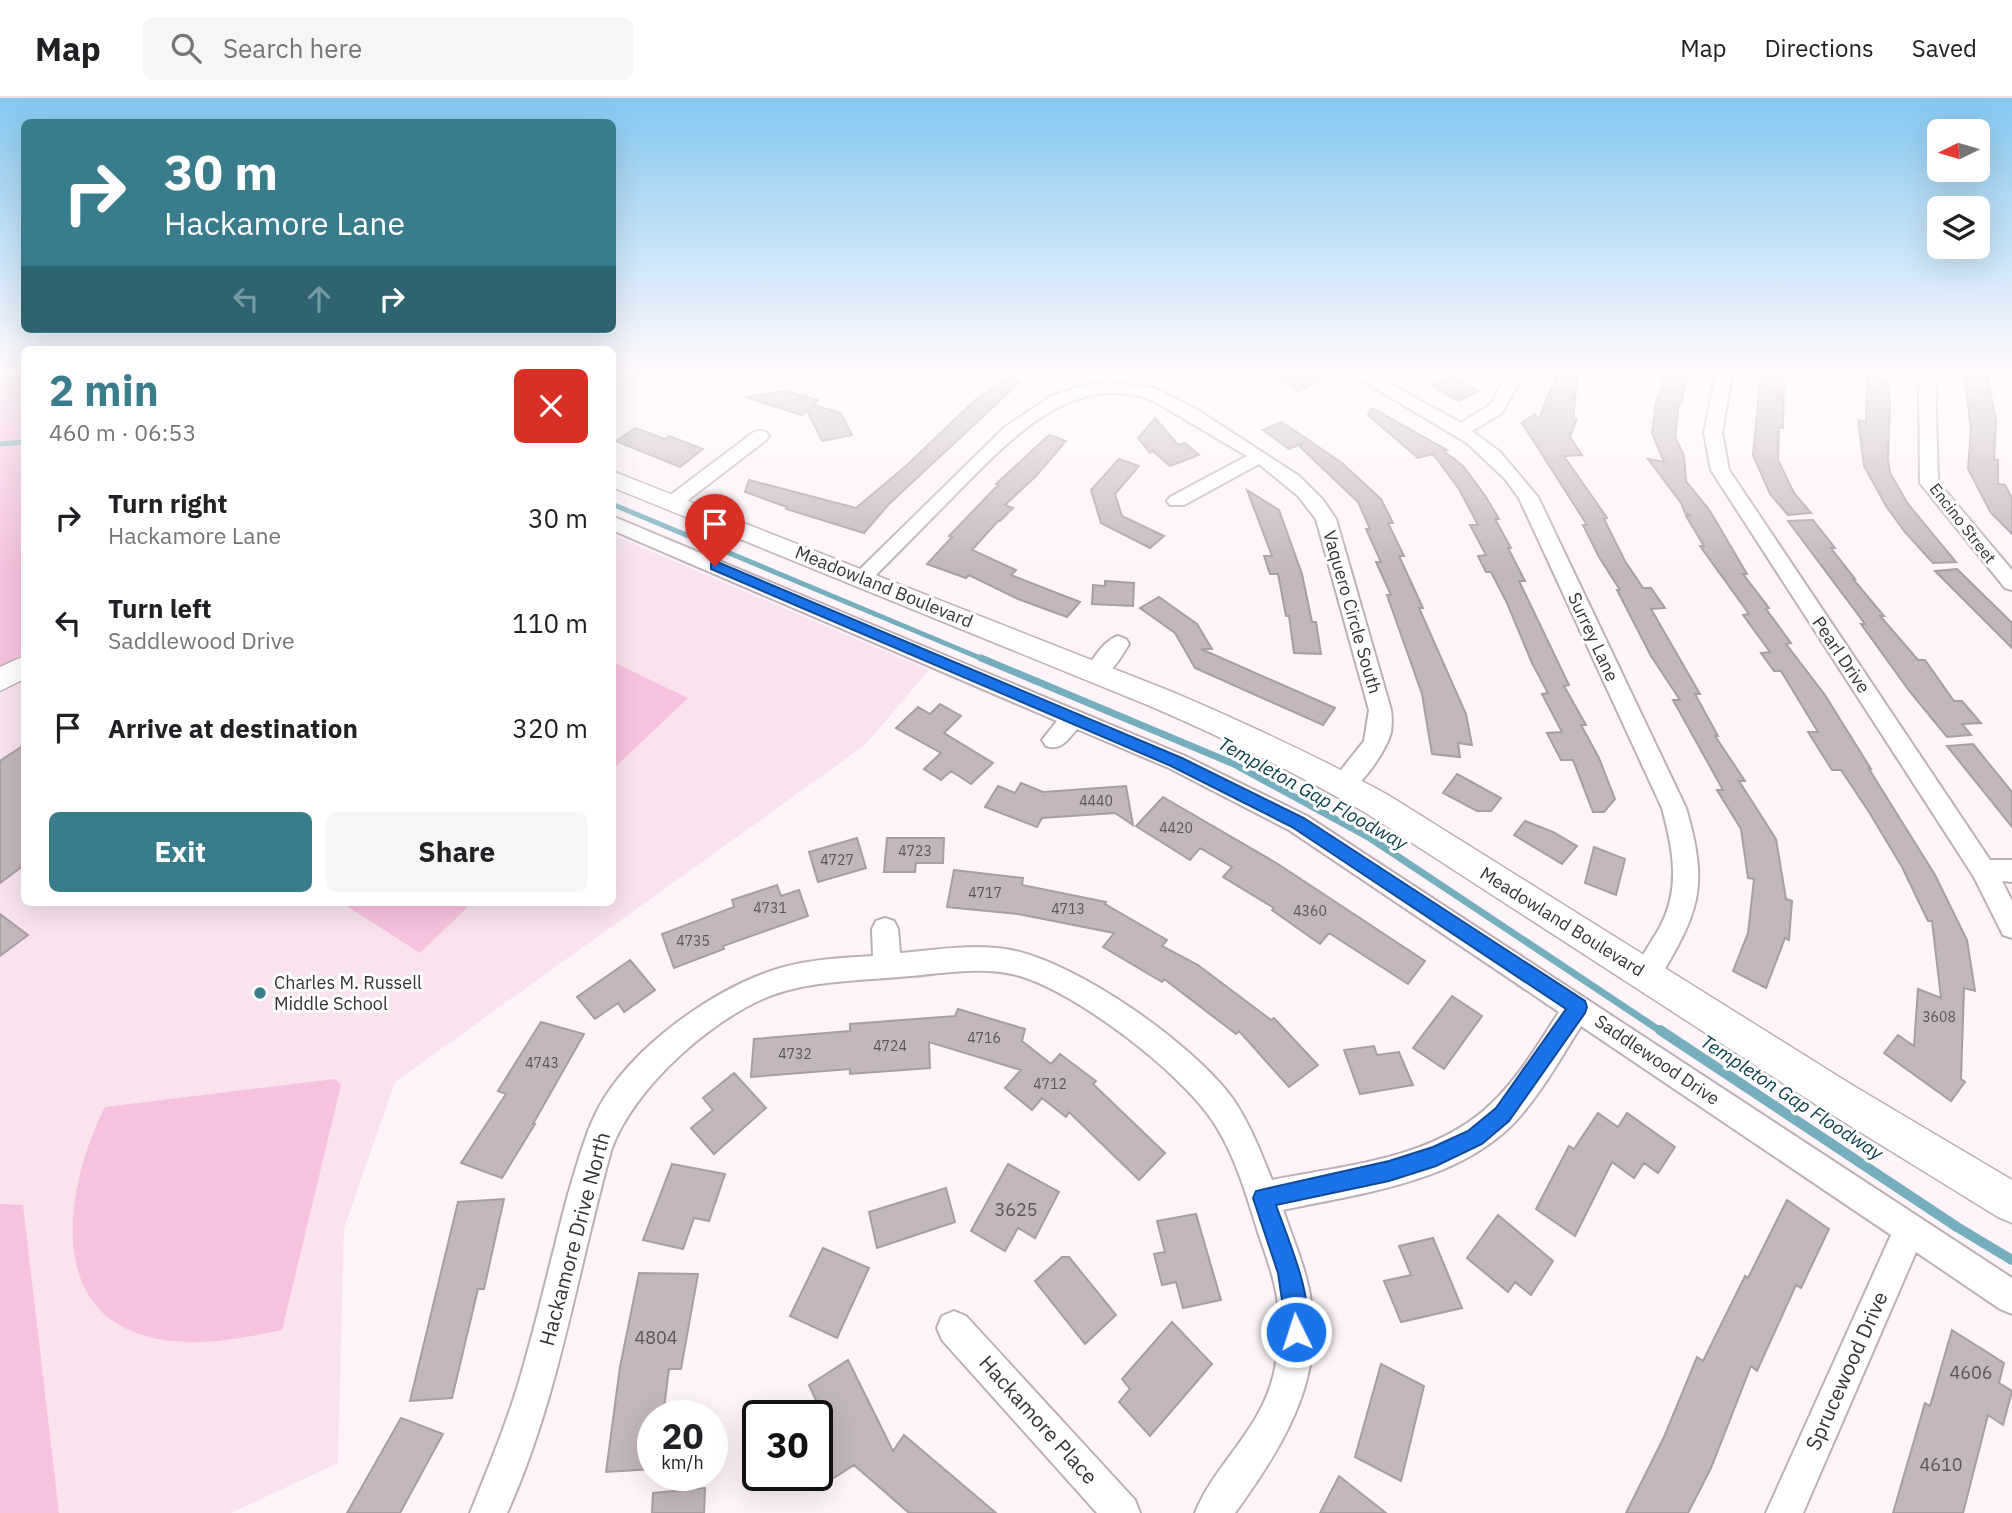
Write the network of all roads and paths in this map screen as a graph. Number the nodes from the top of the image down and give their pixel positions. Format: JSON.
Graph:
{"nodes":[{"id":1,"x":756,"y":439,"type":"edge"},
{"id":2,"x":1000,"y":439,"type":"edge"},
{"id":3,"x":1230,"y":439,"type":"edge"},
{"id":4,"x":1473,"y":439,"type":"edge"},
{"id":5,"x":1712,"y":439,"type":"edge"},
{"id":6,"x":1927,"y":439,"type":"edge"},
{"id":7,"x":1259,"y":457,"type":"junction"},
{"id":8,"x":616,"y":480,"type":"edge"},
{"id":9,"x":1177,"y":501,"type":"dead end"},
{"id":10,"x":672,"y":503,"type":"junction"},
{"id":11,"x":616,"y":524,"type":"edge"},
{"id":12,"x":862,"y":577,"type":"junction"},
{"id":13,"x":2012,"y":583,"type":"edge"},
{"id":14,"x":1118,"y":644,"type":"dead end"},
{"id":15,"x":21,"y":668,"type":"edge"},
{"id":16,"x":1096,"y":672,"type":"junction"},
{"id":17,"x":0,"y":681,"type":"edge"},
{"id":18,"x":1074,"y":717,"type":"junction"},
{"id":19,"x":1054,"y":740,"type":"dead end"},
{"id":20,"x":1342,"y":784,"type":"junction"},
{"id":21,"x":1983,"y":870,"type":"junction"},
{"id":22,"x":2012,"y":871,"type":"edge"},
{"id":23,"x":2012,"y":927,"type":"edge"},
{"id":24,"x":885,"y":929,"type":"dead end"},
{"id":25,"x":887,"y":967,"type":"junction"},
{"id":26,"x":1646,"y":975,"type":"junction"},
{"id":27,"x":1578,"y":1007,"type":"junction"},
{"id":28,"x":1263,"y":1198,"type":"junction"},
{"id":29,"x":2012,"y":1203,"type":"edge"},
{"id":30,"x":1910,"y":1229,"type":"junction"},
{"id":31,"x":2012,"y":1297,"type":"edge"},
{"id":32,"x":954,"y":1328,"type":"dead end"},
{"id":33,"x":488,"y":1513,"type":"edge"},
{"id":34,"x":1122,"y":1513,"type":"edge"},
{"id":35,"x":1213,"y":1513,"type":"edge"},
{"id":36,"x":1784,"y":1513,"type":"edge"}],
"edges":[{"from":1,"to":10,"type":"street"},
{"from":2,"to":12,"type":"street","name":"Vaquero Circle South"},
{"from":3,"to":7,"type":"street","name":"Vaquero Circle South"},
{"from":4,"to":26,"type":"street","name":"Surrey Lane"},
{"from":5,"to":21,"type":"street","name":"Pearl Drive"},
{"from":6,"to":13,"type":"street","name":"Encino Street"},
{"from":7,"to":9,"type":"street"},
{"from":7,"to":20,"type":"street","name":"Vaquero Circle South"},
{"from":8,"to":10,"type":"street","name":"Meadowland Boulevard"},
{"from":10,"to":12,"type":"street","name":"Meadowland Boulevard"},
{"from":11,"to":18,"type":"street","name":"Saddlewood Drive"},
{"from":12,"to":16,"type":"street","name":"Meadowland Boulevard"},
{"from":14,"to":16,"type":"street"},
{"from":15,"to":17,"type":"street"},
{"from":16,"to":20,"type":"street","name":"Meadowland Boulevard"},
{"from":18,"to":19,"type":"street"},
{"from":18,"to":27,"type":"street","name":"Saddlewood Drive"},
{"from":20,"to":26,"type":"street","name":"Meadowland Boulevard"},
{"from":21,"to":22,"type":"street"},
{"from":21,"to":23,"type":"street","name":"Pearl Drive"},
{"from":24,"to":25,"type":"street"},
{"from":25,"to":28,"type":"street","name":"Hackamore Drive North"},
{"from":25,"to":33,"type":"street","name":"Hackamore Drive North"},
{"from":26,"to":29,"type":"street","name":"Meadowland Boulevard"},
{"from":27,"to":28,"type":"street"},
{"from":27,"to":30,"type":"street","name":"Saddlewood Drive"},
{"from":28,"to":35,"type":"street","name":"Hackamore Drive North"},
{"from":30,"to":31,"type":"street","name":"Saddlewood Drive"},
{"from":30,"to":36,"type":"street","name":"Sprucewood Drive"},
{"from":32,"to":34,"type":"street","name":"Hackamore Place"}]}
